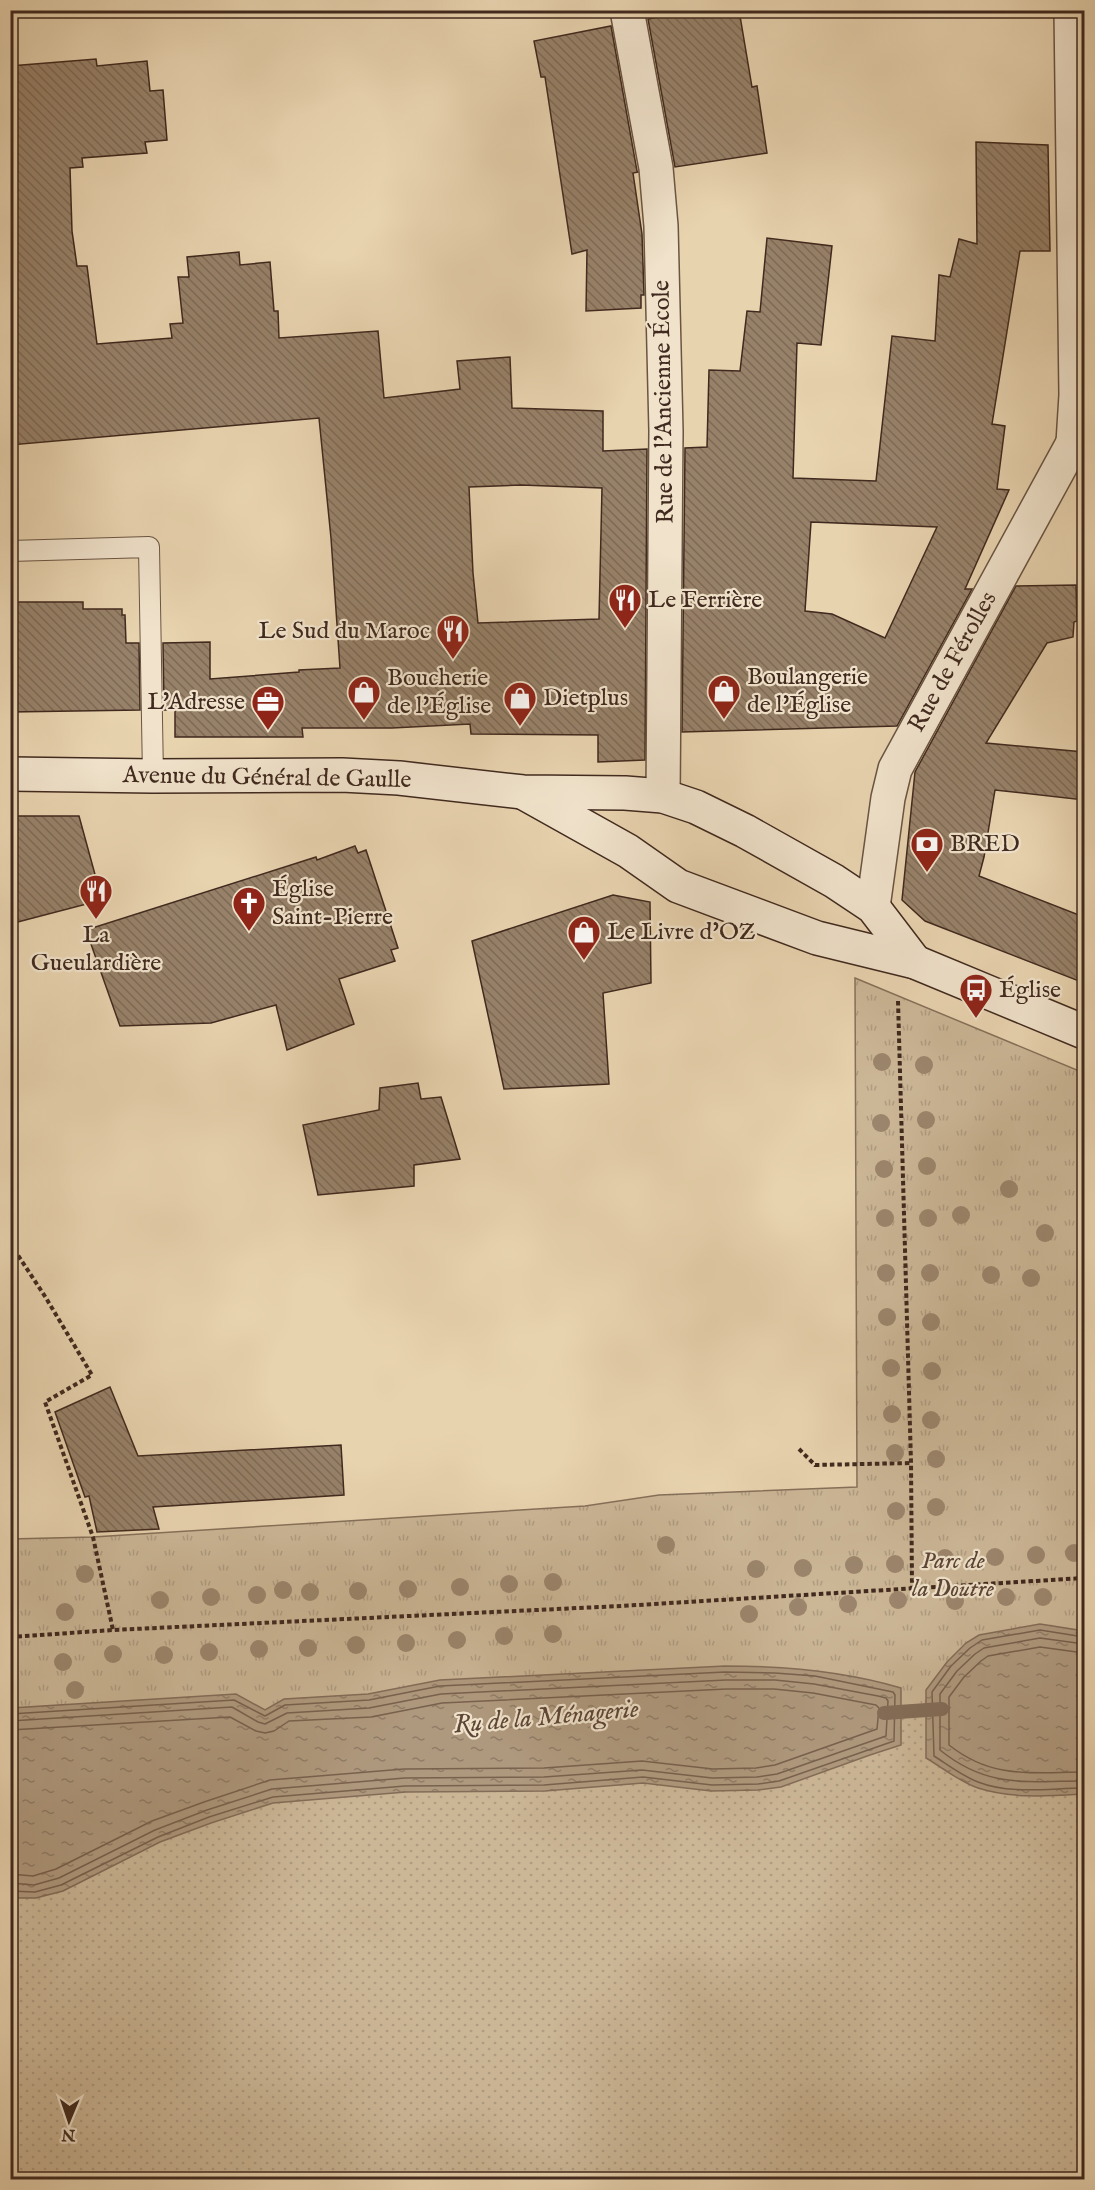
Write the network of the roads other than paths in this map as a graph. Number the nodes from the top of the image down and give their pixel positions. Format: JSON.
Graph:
{"nodes":[{"id":1,"x":627,"y":10,"type":"edge"},
{"id":2,"x":1071,"y":10,"type":"edge"},
{"id":3,"x":1079,"y":441,"type":"edge"},
{"id":4,"x":10,"y":550,"type":"edge"},
{"id":5,"x":10,"y":774,"type":"edge"},
{"id":6,"x":153,"y":776,"type":"junction"},
{"id":7,"x":524,"y":792,"type":"junction"},
{"id":8,"x":663,"y":796,"type":"junction"},
{"id":9,"x":873,"y":907,"type":"junction"},
{"id":10,"x":915,"y":962,"type":"junction"},
{"id":11,"x":1084,"y":1032,"type":"edge"}],
"edges":[{"from":1,"to":8,"type":"street","name":"Rue de l'Ancienne École"},
{"from":2,"to":3,"type":"street"},
{"from":3,"to":9,"type":"street","name":"Rue de Férolles"},
{"from":4,"to":6,"type":"lane"},
{"from":5,"to":6,"type":"street","name":"Avenue du Général de Gaulle"},
{"from":6,"to":7,"type":"street","name":"Avenue du Général de Gaulle"},
{"from":7,"to":8,"type":"street","name":"Avenue du Général de Gaulle"},
{"from":7,"to":10,"type":"street","name":"Avenue du Général de Gaulle"},
{"from":8,"to":9,"type":"street","name":"Avenue du Général de Gaulle"},
{"from":9,"to":10,"type":"street","name":"Avenue du Général de Gaulle"},
{"from":10,"to":11,"type":"street","name":"Avenue du Général de Gaulle"}]}
